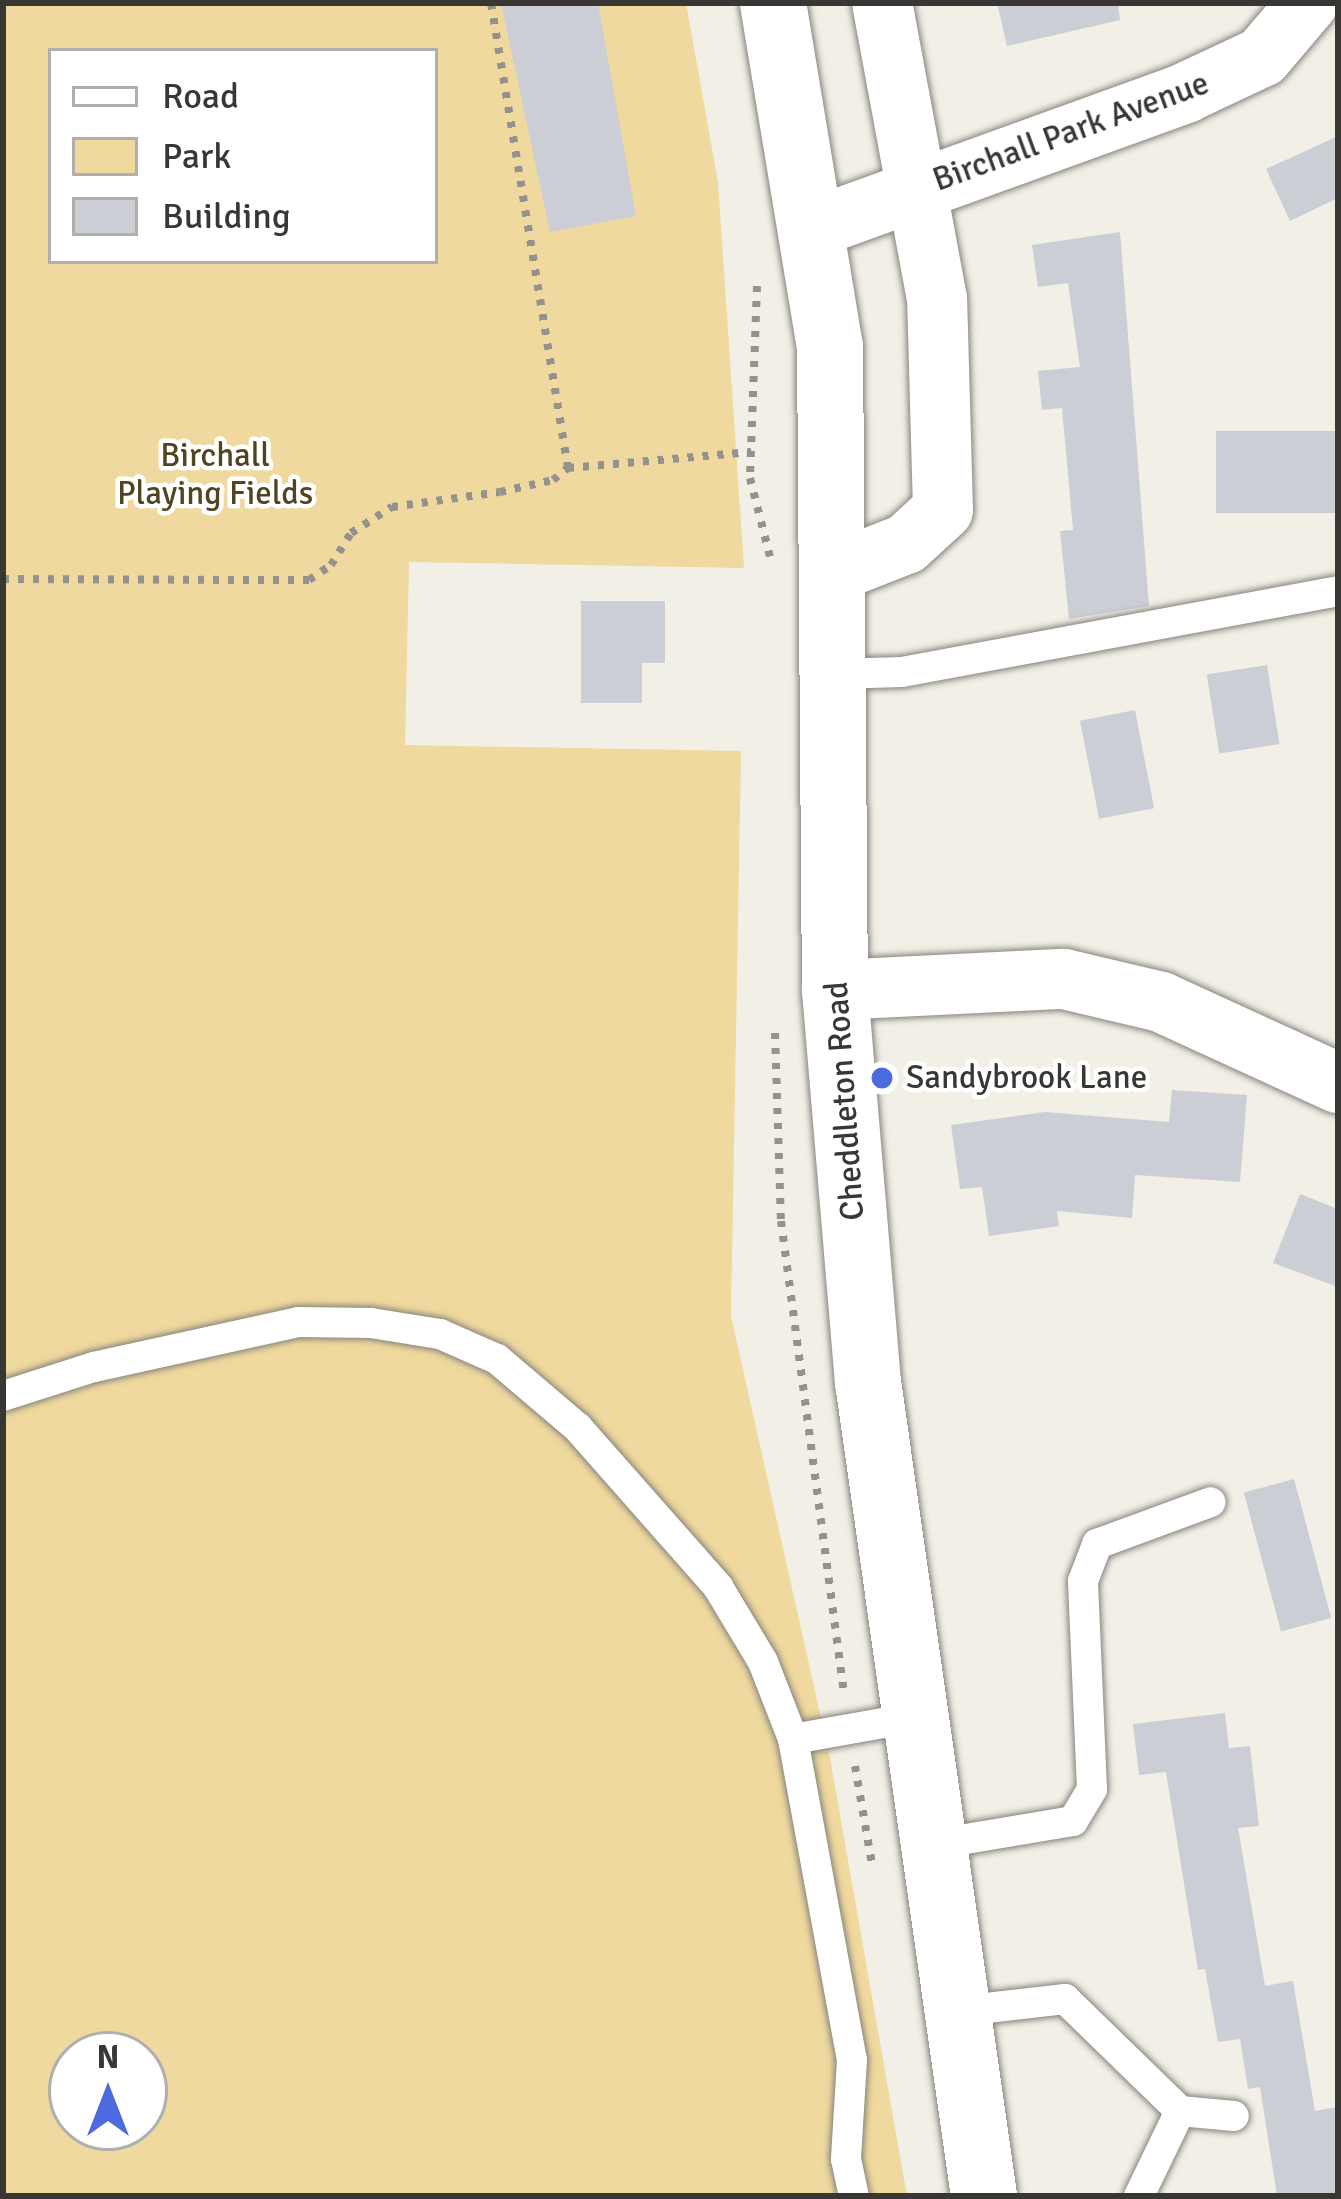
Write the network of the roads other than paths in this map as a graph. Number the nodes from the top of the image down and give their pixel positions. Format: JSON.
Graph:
{"nodes":[{"id":1,"x":773,"y":3,"type":"edge"},
{"id":2,"x":882,"y":3,"type":"edge"},
{"id":3,"x":1308,"y":3,"type":"edge"},
{"id":4,"x":917,"y":188,"type":"junction"},
{"id":5,"x":813,"y":228,"type":"junction"},
{"id":6,"x":834,"y":572,"type":"junction"},
{"id":7,"x":1338,"y":591,"type":"edge"},
{"id":8,"x":836,"y":674,"type":"junction"},
{"id":9,"x":835,"y":990,"type":"junction"},
{"id":10,"x":1338,"y":1083,"type":"edge"},
{"id":11,"x":3,"y":1396,"type":"edge"},
{"id":12,"x":1211,"y":1502,"type":"dead end"},
{"id":13,"x":916,"y":1717,"type":"junction"},
{"id":14,"x":793,"y":1738,"type":"junction"},
{"id":15,"x":935,"y":1844,"type":"junction"},
{"id":16,"x":960,"y":2012,"type":"junction"},
{"id":17,"x":1180,"y":2111,"type":"junction"},
{"id":18,"x":1234,"y":2116,"type":"dead end"},
{"id":19,"x":854,"y":2196,"type":"edge"},
{"id":20,"x":984,"y":2196,"type":"edge"},
{"id":21,"x":1139,"y":2196,"type":"edge"}],
"edges":[{"from":1,"to":5,"type":"highway","name":"Cheddleton Road"},
{"from":2,"to":4,"type":"street"},
{"from":3,"to":4,"type":"street","name":"Birchall Park Avenue"},
{"from":4,"to":5,"type":"street","name":"Birchall Park Avenue"},
{"from":4,"to":6,"type":"street"},
{"from":5,"to":6,"type":"highway","name":"Cheddleton Road"},
{"from":6,"to":8,"type":"highway","name":"Cheddleton Road"},
{"from":7,"to":8,"type":"lane"},
{"from":8,"to":9,"type":"highway","name":"Cheddleton Road"},
{"from":9,"to":10,"type":"street"},
{"from":9,"to":13,"type":"highway","name":"Cheddleton Road"},
{"from":11,"to":14,"type":"lane"},
{"from":12,"to":15,"type":"lane"},
{"from":13,"to":14,"type":"lane"},
{"from":13,"to":15,"type":"highway","name":"Cheddleton Road"},
{"from":14,"to":19,"type":"lane"},
{"from":15,"to":16,"type":"highway","name":"Cheddleton Road"},
{"from":16,"to":17,"type":"lane"},
{"from":16,"to":20,"type":"highway","name":"Cheddleton Road"},
{"from":17,"to":18,"type":"lane"},
{"from":17,"to":21,"type":"lane"}]}
